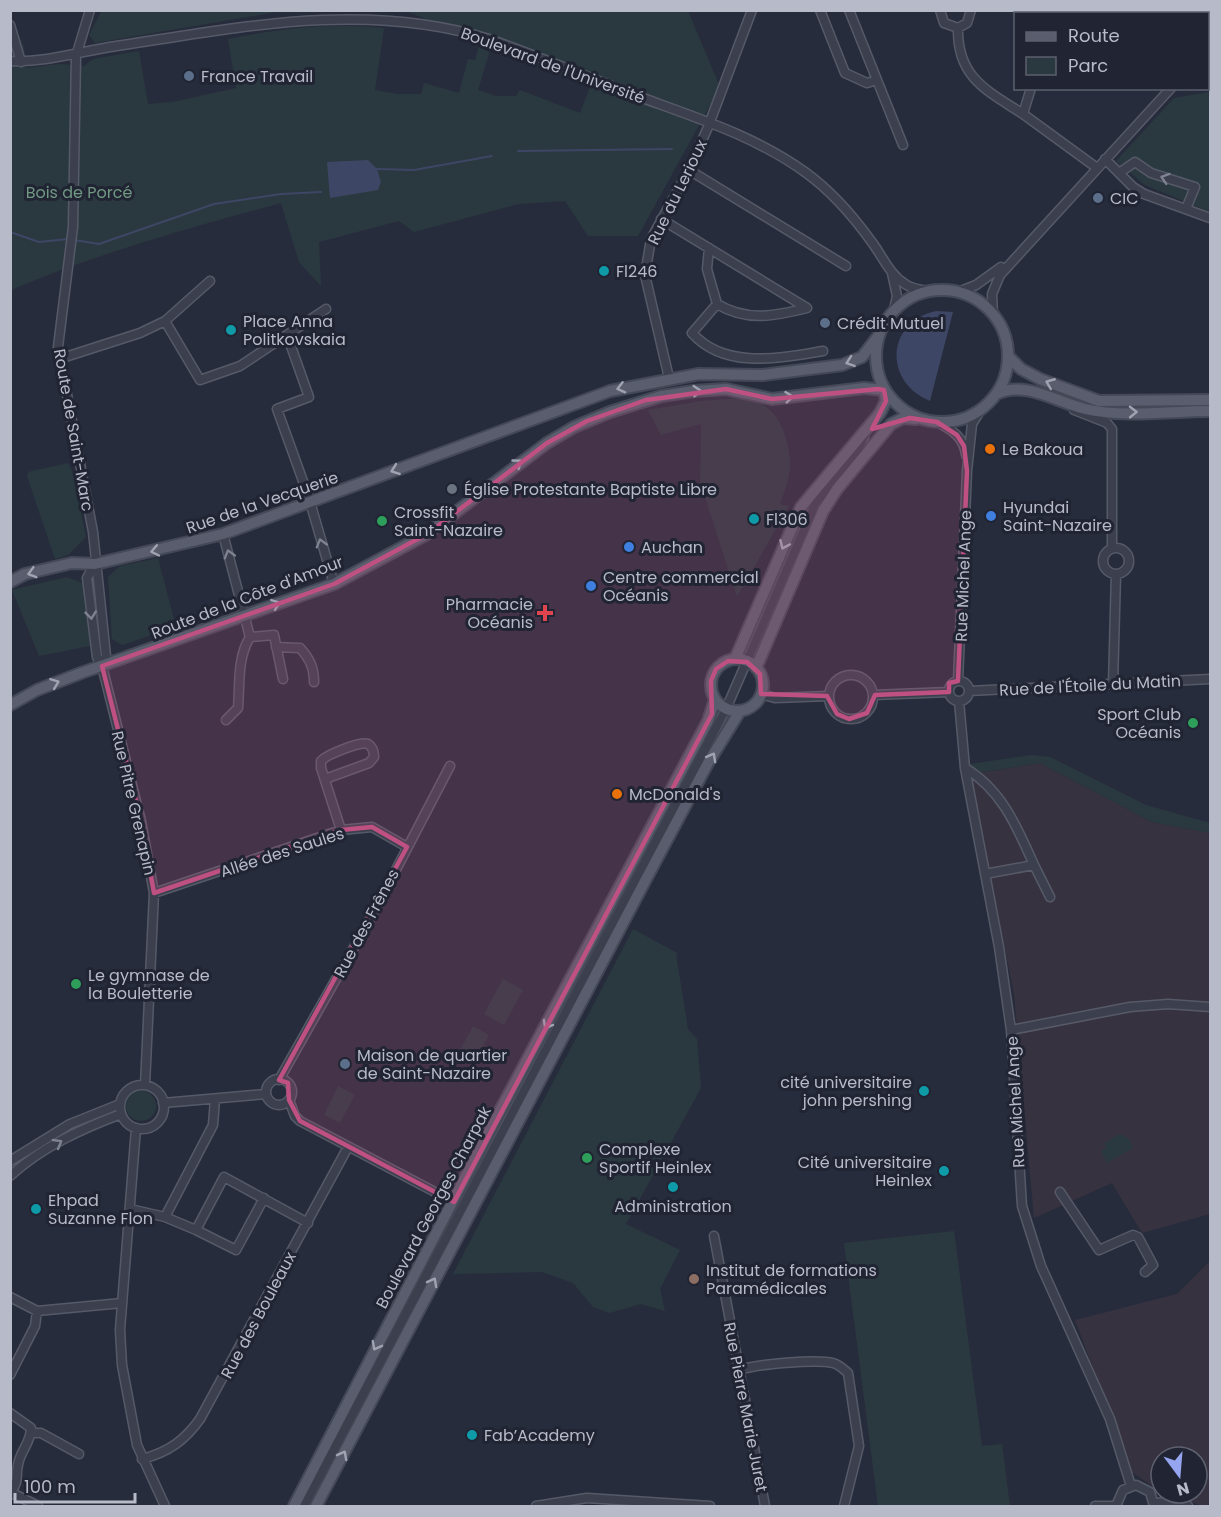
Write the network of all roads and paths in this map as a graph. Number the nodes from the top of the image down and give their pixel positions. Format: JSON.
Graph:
{"nodes":[{"id":1,"x":90,"y":10,"type":"edge"},
{"id":2,"x":399,"y":10,"type":"edge"},
{"id":3,"x":752,"y":10,"type":"edge"},
{"id":4,"x":820,"y":10,"type":"edge"},
{"id":5,"x":849,"y":10,"type":"edge"},
{"id":6,"x":940,"y":10,"type":"edge"},
{"id":7,"x":971,"y":10,"type":"edge"},
{"id":8,"x":397,"y":20,"type":"junction"},
{"id":9,"x":10,"y":25,"type":"edge"},
{"id":10,"x":958,"y":28,"type":"junction"},
{"id":11,"x":76,"y":54,"type":"junction"},
{"id":12,"x":10,"y":61,"type":"edge"},
{"id":13,"x":21,"y":62,"type":"junction"},
{"id":14,"x":877,"y":80,"type":"junction"},
{"id":15,"x":1029,"y":90,"type":"edge"},
{"id":16,"x":1169,"y":90,"type":"edge"},
{"id":17,"x":1023,"y":114,"type":"junction"},
{"id":18,"x":709,"y":122,"type":"junction"},
{"id":19,"x":903,"y":145,"type":"dead end"},
{"id":20,"x":1105,"y":159,"type":"junction"},
{"id":21,"x":1097,"y":168,"type":"junction"},
{"id":22,"x":689,"y":170,"type":"junction"},
{"id":23,"x":1119,"y":173,"type":"junction"},
{"id":24,"x":1186,"y":209,"type":"junction"},
{"id":25,"x":1210,"y":218,"type":"edge"},
{"id":26,"x":660,"y":219,"type":"junction"},
{"id":27,"x":709,"y":248,"type":"junction"},
{"id":28,"x":1013,"y":258,"type":"junction"},
{"id":29,"x":846,"y":266,"type":"dead end"},
{"id":30,"x":892,"y":273,"type":"junction"},
{"id":31,"x":210,"y":281,"type":"dead end"},
{"id":32,"x":929,"y":291,"type":"junction"},
{"id":33,"x":958,"y":292,"type":"junction"},
{"id":34,"x":717,"y":304,"type":"junction"},
{"id":35,"x":326,"y":309,"type":"dead end"},
{"id":36,"x":894,"y":310,"type":"junction"},
{"id":37,"x":993,"y":315,"type":"junction"},
{"id":38,"x":165,"y":321,"type":"junction"},
{"id":39,"x":286,"y":335,"type":"junction"},
{"id":40,"x":879,"y":335,"type":"junction"},
{"id":41,"x":823,"y":351,"type":"dead end"},
{"id":42,"x":1008,"y":356,"type":"junction"},
{"id":43,"x":59,"y":359,"type":"junction"},
{"id":44,"x":669,"y":378,"type":"junction"},
{"id":45,"x":884,"y":390,"type":"junction"},
{"id":46,"x":996,"y":394,"type":"junction"},
{"id":47,"x":1210,"y":400,"type":"edge"},
{"id":48,"x":1063,"y":403,"type":"junction"},
{"id":49,"x":980,"y":411,"type":"junction"},
{"id":50,"x":1210,"y":411,"type":"edge"},
{"id":51,"x":919,"y":419,"type":"junction"},
{"id":52,"x":937,"y":423,"type":"junction"},
{"id":53,"x":866,"y":431,"type":"junction"},
{"id":54,"x":874,"y":444,"type":"junction"},
{"id":55,"x":856,"y":453,"type":"junction"},
{"id":56,"x":967,"y":471,"type":"junction"},
{"id":57,"x":310,"y":502,"type":"junction"},
{"id":58,"x":223,"y":534,"type":"junction"},
{"id":59,"x":1112,"y":548,"type":"junction"},
{"id":60,"x":95,"y":564,"type":"junction"},
{"id":61,"x":1116,"y":574,"type":"junction"},
{"id":62,"x":10,"y":582,"type":"edge"},
{"id":63,"x":334,"y":584,"type":"junction"},
{"id":64,"x":246,"y":615,"type":"junction"},
{"id":65,"x":250,"y":637,"type":"junction"},
{"id":66,"x":276,"y":647,"type":"junction"},
{"id":67,"x":735,"y":659,"type":"junction"},
{"id":68,"x":752,"y":665,"type":"junction"},
{"id":69,"x":102,"y":666,"type":"junction"},
{"id":70,"x":283,"y":679,"type":"dead end"},
{"id":71,"x":1210,"y":679,"type":"edge"},
{"id":72,"x":958,"y":681,"type":"junction"},
{"id":73,"x":314,"y":682,"type":"dead end"},
{"id":74,"x":1113,"y":684,"type":"junction"},
{"id":75,"x":969,"y":691,"type":"junction"},
{"id":76,"x":949,"y":692,"type":"junction"},
{"id":77,"x":761,"y":694,"type":"junction"},
{"id":78,"x":829,"y":696,"type":"junction"},
{"id":79,"x":873,"y":696,"type":"junction"},
{"id":80,"x":714,"y":699,"type":"junction"},
{"id":81,"x":959,"y":701,"type":"junction"},
{"id":82,"x":10,"y":705,"type":"edge"},
{"id":83,"x":726,"y":709,"type":"junction"},
{"id":84,"x":740,"y":711,"type":"junction"},
{"id":85,"x":226,"y":720,"type":"dead end"},
{"id":86,"x":450,"y":766,"type":"dead end"},
{"id":87,"x":965,"y":768,"type":"junction"},
{"id":88,"x":325,"y":779,"type":"junction"},
{"id":89,"x":340,"y":830,"type":"junction"},
{"id":90,"x":407,"y":847,"type":"junction"},
{"id":91,"x":1034,"y":865,"type":"junction"},
{"id":92,"x":985,"y":874,"type":"junction"},
{"id":93,"x":154,"y":893,"type":"junction"},
{"id":94,"x":1050,"y":897,"type":"dead end"},
{"id":95,"x":1210,"y":1007,"type":"edge"},
{"id":96,"x":1011,"y":1030,"type":"junction"},
{"id":97,"x":279,"y":1080,"type":"junction"},
{"id":98,"x":145,"y":1085,"type":"junction"},
{"id":99,"x":266,"y":1094,"type":"junction"},
{"id":100,"x":215,"y":1099,"type":"junction"},
{"id":101,"x":289,"y":1100,"type":"junction"},
{"id":102,"x":164,"y":1103,"type":"junction"},
{"id":103,"x":120,"y":1104,"type":"junction"},
{"id":104,"x":121,"y":1114,"type":"junction"},
{"id":105,"x":136,"y":1128,"type":"junction"},
{"id":106,"x":348,"y":1147,"type":"junction"},
{"id":107,"x":10,"y":1161,"type":"edge"},
{"id":108,"x":10,"y":1176,"type":"edge"},
{"id":109,"x":1060,"y":1192,"type":"dead end"},
{"id":110,"x":264,"y":1198,"type":"junction"},
{"id":111,"x":454,"y":1202,"type":"junction"},
{"id":112,"x":130,"y":1209,"type":"junction"},
{"id":113,"x":165,"y":1217,"type":"junction"},
{"id":114,"x":308,"y":1223,"type":"junction"},
{"id":115,"x":196,"y":1230,"type":"junction"},
{"id":116,"x":714,"y":1236,"type":"dead end"},
{"id":117,"x":1145,"y":1272,"type":"dead end"},
{"id":118,"x":10,"y":1297,"type":"edge"},
{"id":119,"x":122,"y":1303,"type":"junction"},
{"id":120,"x":37,"y":1311,"type":"junction"},
{"id":121,"x":740,"y":1371,"type":"junction"},
{"id":122,"x":10,"y":1375,"type":"edge"},
{"id":123,"x":10,"y":1413,"type":"edge"},
{"id":124,"x":31,"y":1433,"type":"junction"},
{"id":125,"x":79,"y":1454,"type":"dead end"},
{"id":126,"x":142,"y":1459,"type":"junction"},
{"id":127,"x":1131,"y":1486,"type":"junction"},
{"id":128,"x":11,"y":1492,"type":"edge"},
{"id":129,"x":1149,"y":1492,"type":"edge"},
{"id":130,"x":38,"y":1506,"type":"edge"},
{"id":131,"x":165,"y":1506,"type":"edge"},
{"id":132,"x":294,"y":1506,"type":"edge"},
{"id":133,"x":304,"y":1506,"type":"edge"},
{"id":134,"x":316,"y":1506,"type":"edge"},
{"id":135,"x":536,"y":1506,"type":"edge"},
{"id":136,"x":710,"y":1506,"type":"edge"},
{"id":137,"x":765,"y":1506,"type":"edge"},
{"id":138,"x":844,"y":1506,"type":"edge"},
{"id":139,"x":1095,"y":1506,"type":"edge"},
{"id":140,"x":1116,"y":1506,"type":"edge"}],
"edges":[{"from":1,"to":11,"type":"street","name":"Route de Saint-Marc"},
{"from":2,"to":8,"type":"street"},
{"from":3,"to":18,"type":"street","name":"Rue du Lerioux"},
{"from":4,"to":14,"type":"street"},
{"from":5,"to":14,"type":"street"},
{"from":6,"to":10,"type":"street"},
{"from":7,"to":10,"type":"street"},
{"from":8,"to":11,"type":"street","name":"Boulevard de l'Université"},
{"from":8,"to":18,"type":"street","name":"Boulevard de l'Université"},
{"from":9,"to":13,"type":"street"},
{"from":10,"to":17,"type":"street"},
{"from":11,"to":13,"type":"street","name":"Boulevard de l'Université"},
{"from":11,"to":43,"type":"street","name":"Route de Saint-Marc"},
{"from":12,"to":13,"type":"street","name":"Boulevard de l'Université"},
{"from":14,"to":19,"type":"street"},
{"from":15,"to":17,"type":"street"},
{"from":16,"to":20,"type":"street"},
{"from":17,"to":21,"type":"street"},
{"from":18,"to":22,"type":"street","name":"Rue du Lerioux"},
{"from":18,"to":30,"type":"street","name":"Boulevard de l'Université"},
{"from":20,"to":21,"type":"street"},
{"from":20,"to":23,"type":"street"},
{"from":21,"to":28,"type":"street"},
{"from":22,"to":26,"type":"street","name":"Rue du Lerioux"},
{"from":22,"to":29,"type":"street"},
{"from":23,"to":24,"type":"street"},
{"from":24,"to":23,"type":"street","one_way":true},
{"from":24,"to":25,"type":"street"},
{"from":26,"to":27,"type":"street"},
{"from":26,"to":44,"type":"street","name":"Rue du Lerioux"},
{"from":27,"to":34,"type":"street"},
{"from":27,"to":34,"type":"street"},
{"from":28,"to":33,"type":"street"},
{"from":28,"to":37,"type":"street"},
{"from":30,"to":32,"type":"street","name":"Boulevard de l'Université"},
{"from":30,"to":36,"type":"street","name":"Boulevard de l'Université"},
{"from":31,"to":38,"type":"street"},
{"from":32,"to":33,"type":"main road"},
{"from":32,"to":36,"type":"main road"},
{"from":33,"to":37,"type":"main road"},
{"from":34,"to":41,"type":"street"},
{"from":35,"to":39,"type":"street"},
{"from":36,"to":40,"type":"main road"},
{"from":37,"to":42,"type":"main road"},
{"from":38,"to":39,"type":"street"},
{"from":38,"to":43,"type":"street"},
{"from":39,"to":57,"type":"street"},
{"from":40,"to":44,"type":"main road","one_way":true},
{"from":40,"to":45,"type":"main road"},
{"from":42,"to":46,"type":"main road"},
{"from":47,"to":42,"type":"main road","one_way":true},
{"from":43,"to":60,"type":"street","name":"Route de Saint-Marc"},
{"from":44,"to":57,"type":"main road","name":"Rue de la Vecquerie","one_way":true},
{"from":45,"to":51,"type":"main road"},
{"from":45,"to":53,"type":"main road"},
{"from":63,"to":45,"type":"main road","name":"Route de la Côte d'Amour","one_way":true},
{"from":46,"to":48,"type":"main road"},
{"from":46,"to":49,"type":"main road"},
{"from":48,"to":50,"type":"main road","one_way":true},
{"from":48,"to":59,"type":"street"},
{"from":49,"to":52,"type":"main road"},
{"from":49,"to":56,"type":"street","name":"Rue Michel Ange"},
{"from":51,"to":52,"type":"main road"},
{"from":51,"to":54,"type":"main road"},
{"from":52,"to":56,"type":"street","name":"Rue Michel Ange"},
{"from":53,"to":55,"type":"street"},
{"from":53,"to":67,"type":"main road","one_way":true},
{"from":54,"to":55,"type":"street"},
{"from":54,"to":68,"type":"main road"},
{"from":55,"to":68,"type":"street"},
{"from":56,"to":72,"type":"street","name":"Rue Michel Ange"},
{"from":57,"to":58,"type":"main road","name":"Rue de la Vecquerie"},
{"from":63,"to":57,"type":"street","one_way":true},
{"from":58,"to":60,"type":"main road","name":"Rue de la Vecquerie","one_way":true},
{"from":64,"to":58,"type":"street","one_way":true},
{"from":59,"to":61,"type":"street"},
{"from":59,"to":61,"type":"street"},
{"from":60,"to":62,"type":"main road","name":"Rue de la Vecquerie","one_way":true},
{"from":60,"to":69,"type":"street","name":"Rue Pitre Grenapin"},
{"from":61,"to":74,"type":"street"},
{"from":64,"to":63,"type":"main road","name":"Route de la Côte d'Amour","one_way":true},
{"from":64,"to":65,"type":"street"},
{"from":64,"to":69,"type":"main road","name":"Route de la Côte d'Amour"},
{"from":65,"to":66,"type":"street"},
{"from":65,"to":85,"type":"street"},
{"from":66,"to":70,"type":"street"},
{"from":66,"to":73,"type":"street"},
{"from":67,"to":68,"type":"main road"},
{"from":67,"to":80,"type":"main road","name":"Boulevard Georges Charpak"},
{"from":68,"to":77,"type":"main road"},
{"from":68,"to":83,"type":"street"},
{"from":82,"to":69,"type":"main road","name":"Route de la Côte d'Amour","one_way":true},
{"from":69,"to":93,"type":"street","name":"Rue Pitre Grenapin"},
{"from":71,"to":74,"type":"street","name":"Rue de l'Étoile du Matin"},
{"from":72,"to":75,"type":"street"},
{"from":72,"to":76,"type":"street"},
{"from":74,"to":75,"type":"street","name":"Rue de l'Étoile du Matin"},
{"from":75,"to":81,"type":"street"},
{"from":76,"to":79,"type":"street"},
{"from":76,"to":81,"type":"street"},
{"from":77,"to":78,"type":"street"},
{"from":77,"to":84,"type":"main road"},
{"from":78,"to":79,"type":"street"},
{"from":78,"to":79,"type":"street"},
{"from":80,"to":83,"type":"main road"},
{"from":80,"to":111,"type":"main road","name":"Boulevard Georges Charpak","one_way":true},
{"from":81,"to":87,"type":"street","name":"Rue Michel Ange"},
{"from":83,"to":84,"type":"main road"},
{"from":83,"to":133,"type":"street"},
{"from":134,"to":84,"type":"main road","one_way":true},
{"from":86,"to":90,"type":"street","name":"Rue des Frênes"},
{"from":87,"to":91,"type":"street"},
{"from":87,"to":92,"type":"street","name":"Rue Michel Ange"},
{"from":88,"to":88,"type":"street"},
{"from":88,"to":89,"type":"street"},
{"from":89,"to":90,"type":"street","name":"Allée des Saules"},
{"from":89,"to":93,"type":"street","name":"Allée des Saules"},
{"from":90,"to":97,"type":"street","name":"Rue des Frênes"},
{"from":91,"to":92,"type":"street"},
{"from":91,"to":94,"type":"street"},
{"from":92,"to":96,"type":"street","name":"Rue Michel Ange"},
{"from":93,"to":98,"type":"street","name":"Rue Pitre Grenapin"},
{"from":95,"to":96,"type":"street"},
{"from":96,"to":127,"type":"street","name":"Rue Michel Ange"},
{"from":97,"to":99,"type":"street"},
{"from":97,"to":101,"type":"street"},
{"from":98,"to":102,"type":"street"},
{"from":98,"to":103,"type":"street"},
{"from":99,"to":100,"type":"street"},
{"from":99,"to":101,"type":"street"},
{"from":100,"to":102,"type":"street"},
{"from":100,"to":113,"type":"street"},
{"from":101,"to":106,"type":"street"},
{"from":102,"to":105,"type":"street"},
{"from":103,"to":104,"type":"street"},
{"from":103,"to":107,"type":"street"},
{"from":104,"to":105,"type":"street"},
{"from":108,"to":104,"type":"street","one_way":true},
{"from":105,"to":112,"type":"street"},
{"from":106,"to":111,"type":"street"},
{"from":106,"to":114,"type":"street","name":"Rue des Bouleaux"},
{"from":109,"to":117,"type":"street"},
{"from":110,"to":114,"type":"street"},
{"from":110,"to":115,"type":"street"},
{"from":110,"to":115,"type":"street"},
{"from":111,"to":132,"type":"main road","name":"Boulevard Georges Charpak","one_way":true},
{"from":112,"to":113,"type":"street"},
{"from":112,"to":119,"type":"street"},
{"from":113,"to":115,"type":"street"},
{"from":114,"to":126,"type":"street","name":"Rue des Bouleaux"},
{"from":116,"to":121,"type":"street","name":"Rue Pierre Marie Juret"},
{"from":118,"to":120,"type":"street"},
{"from":119,"to":120,"type":"street"},
{"from":119,"to":126,"type":"street"},
{"from":120,"to":122,"type":"street"},
{"from":121,"to":137,"type":"street","name":"Rue Pierre Marie Juret"},
{"from":121,"to":138,"type":"street"},
{"from":123,"to":124,"type":"street"},
{"from":124,"to":125,"type":"street"},
{"from":124,"to":128,"type":"street"},
{"from":126,"to":131,"type":"street"},
{"from":127,"to":129,"type":"street"},
{"from":127,"to":140,"type":"street"},
{"from":128,"to":130,"type":"street"},
{"from":135,"to":136,"type":"street"},
{"from":139,"to":140,"type":"street"}]}
